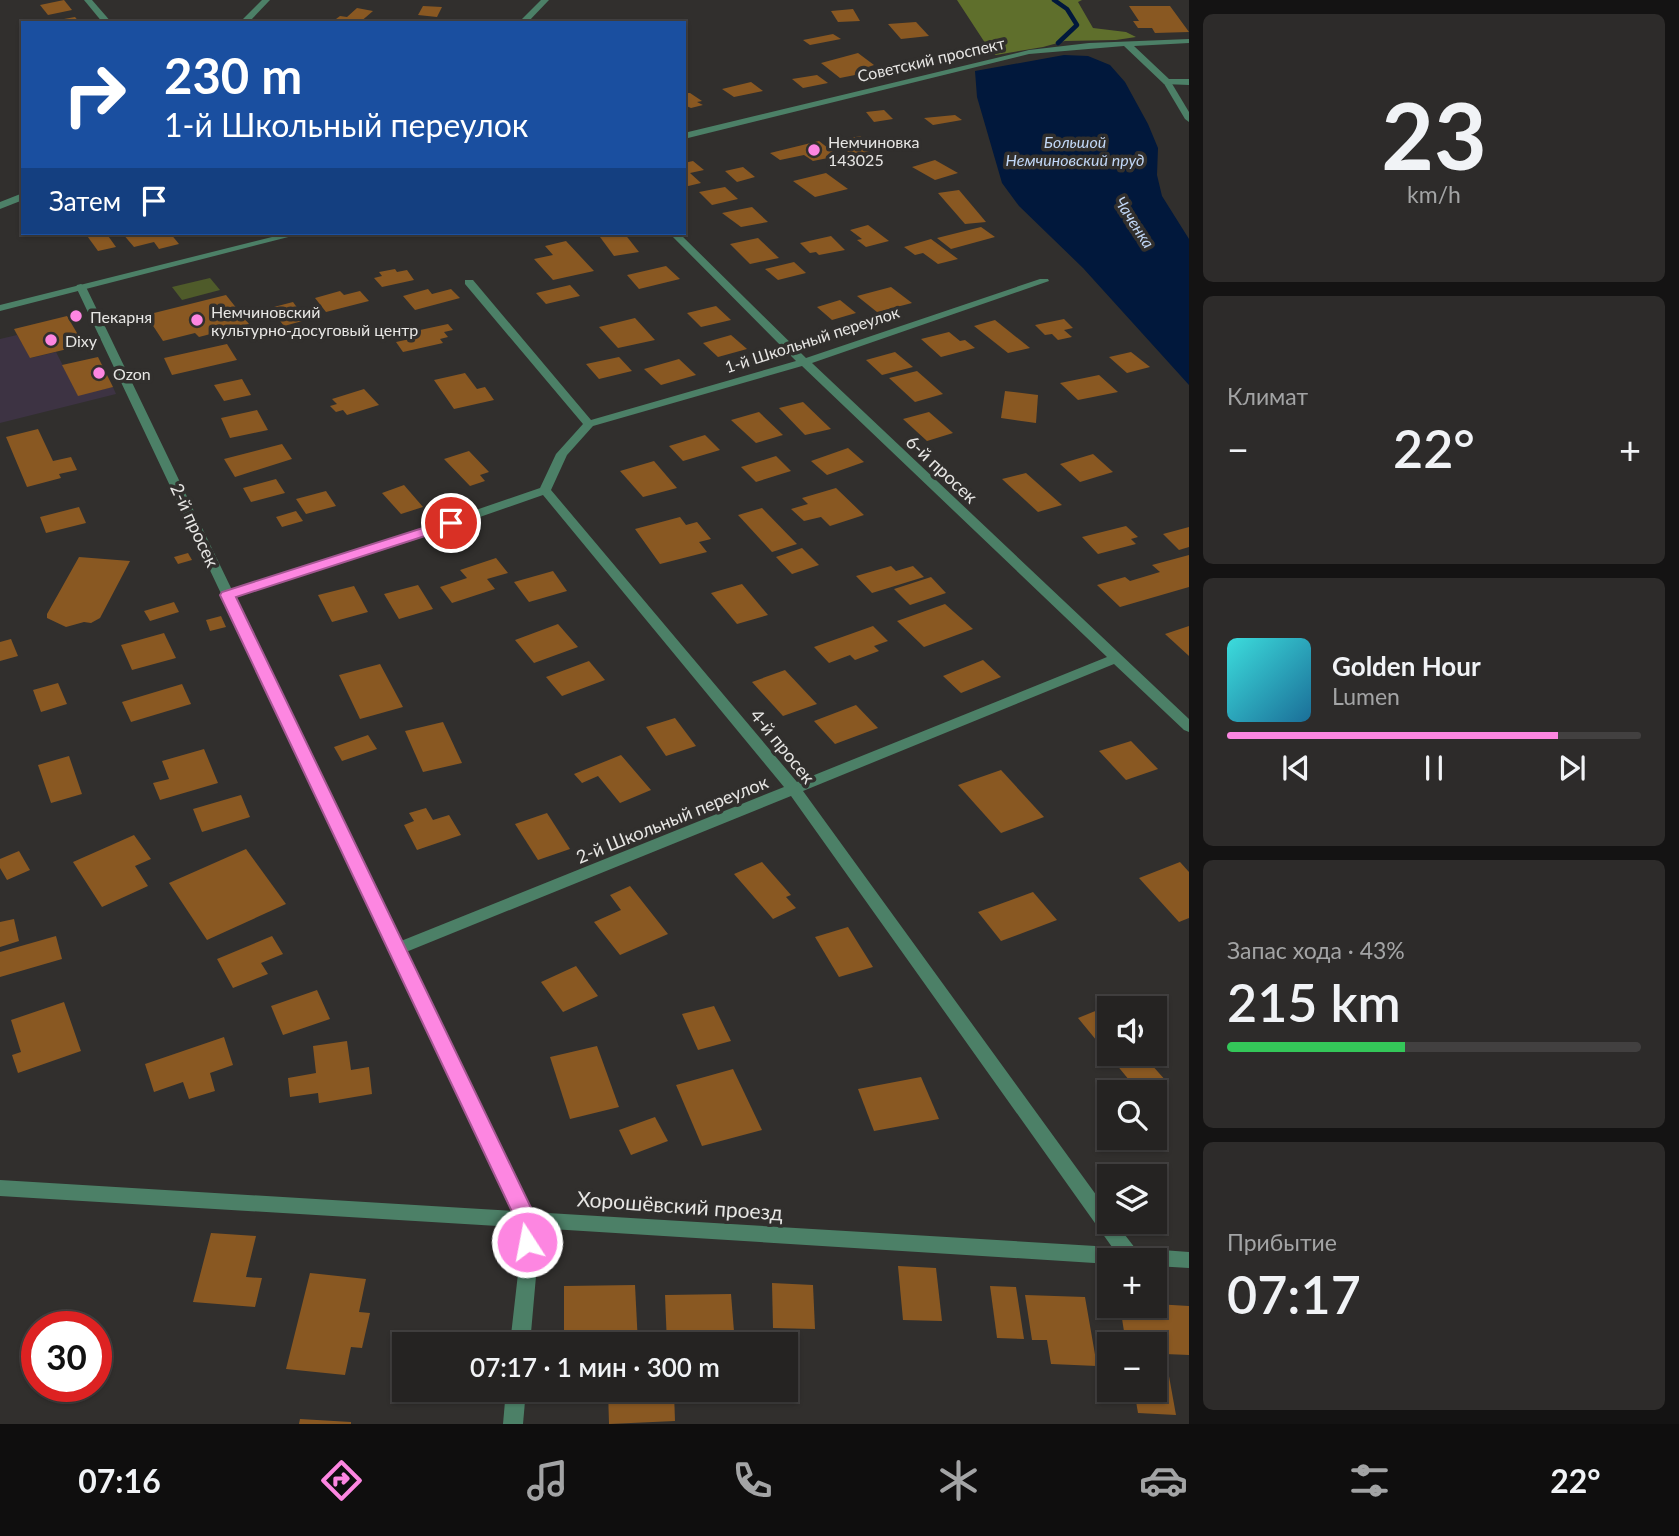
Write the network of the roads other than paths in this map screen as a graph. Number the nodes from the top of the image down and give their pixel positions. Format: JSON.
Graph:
{"nodes":[{"id":1,"x":88,"y":0,"type":"edge"},
{"id":2,"x":267,"y":0,"type":"edge"},
{"id":3,"x":545,"y":0,"type":"edge"},
{"id":4,"x":106,"y":21,"type":"edge"},
{"id":5,"x":245,"y":21,"type":"edge"},
{"id":6,"x":524,"y":21,"type":"edge"},
{"id":7,"x":1189,"y":41,"type":"edge"},
{"id":8,"x":1127,"y":44,"type":"junction"},
{"id":9,"x":1167,"y":82,"type":"junction"},
{"id":10,"x":1189,"y":82,"type":"edge"},
{"id":11,"x":1189,"y":119,"type":"edge"},
{"id":12,"x":686,"y":136,"type":"edge"},
{"id":13,"x":21,"y":197,"type":"edge"},
{"id":14,"x":0,"y":206,"type":"edge"},
{"id":15,"x":291,"y":235,"type":"edge"},
{"id":16,"x":676,"y":235,"type":"edge"},
{"id":17,"x":1044,"y":281,"type":"dead end"},
{"id":18,"x":469,"y":282,"type":"dead end"},
{"id":19,"x":81,"y":287,"type":"junction"},
{"id":20,"x":0,"y":308,"type":"edge"},
{"id":21,"x":804,"y":362,"type":"junction"},
{"id":22,"x":589,"y":424,"type":"junction"},
{"id":23,"x":545,"y":490,"type":"junction"},
{"id":24,"x":228,"y":595,"type":"junction"},
{"id":25,"x":1117,"y":658,"type":"junction"},
{"id":26,"x":1189,"y":727,"type":"edge"},
{"id":27,"x":795,"y":790,"type":"junction"},
{"id":28,"x":396,"y":950,"type":"junction"},
{"id":29,"x":0,"y":1188,"type":"edge"},
{"id":30,"x":525,"y":1218,"type":"junction"},
{"id":31,"x":1124,"y":1248,"type":"edge"},
{"id":32,"x":1097,"y":1254,"type":"edge"},
{"id":33,"x":1167,"y":1259,"type":"edge"},
{"id":34,"x":1189,"y":1260,"type":"edge"},
{"id":35,"x":521,"y":1332,"type":"edge"},
{"id":36,"x":515,"y":1402,"type":"edge"},
{"id":37,"x":513,"y":1424,"type":"edge"}],
"edges":[{"from":1,"to":4,"type":"street"},
{"from":2,"to":5,"type":"street"},
{"from":3,"to":6,"type":"street"},
{"from":7,"to":8,"type":"street","name":"Советский проспект"},
{"from":8,"to":9,"type":"street"},
{"from":8,"to":12,"type":"street","name":"Советский проспект"},
{"from":9,"to":10,"type":"street"},
{"from":9,"to":11,"type":"street"},
{"from":13,"to":14,"type":"street"},
{"from":15,"to":19,"type":"street"},
{"from":16,"to":21,"type":"street","name":"6-й просек"},
{"from":17,"to":21,"type":"street","name":"1-й Школьный переулок"},
{"from":18,"to":22,"type":"street"},
{"from":19,"to":20,"type":"street"},
{"from":19,"to":24,"type":"street","name":"2-й просек"},
{"from":21,"to":22,"type":"street","name":"1-й Школьный переулок"},
{"from":21,"to":25,"type":"street","name":"6-й просек"},
{"from":22,"to":23,"type":"street"},
{"from":23,"to":24,"type":"street"},
{"from":23,"to":27,"type":"street","name":"4-й просек"},
{"from":24,"to":28,"type":"street","name":"2-й просек"},
{"from":25,"to":26,"type":"street","name":"6-й просек"},
{"from":25,"to":27,"type":"street","name":"2-й Школьный переулок"},
{"from":27,"to":28,"type":"street","name":"2-й Школьный переулок"},
{"from":27,"to":31,"type":"street","name":"4-й просек"},
{"from":28,"to":30,"type":"street","name":"2-й просек"},
{"from":29,"to":30,"type":"street","name":"Хорошёвский проезд"},
{"from":30,"to":32,"type":"street","name":"Хорошёвский проезд"},
{"from":30,"to":35,"type":"street","name":"2-й просек"},
{"from":33,"to":34,"type":"street","name":"Хорошёвский проезд"},
{"from":36,"to":37,"type":"street"}]}
